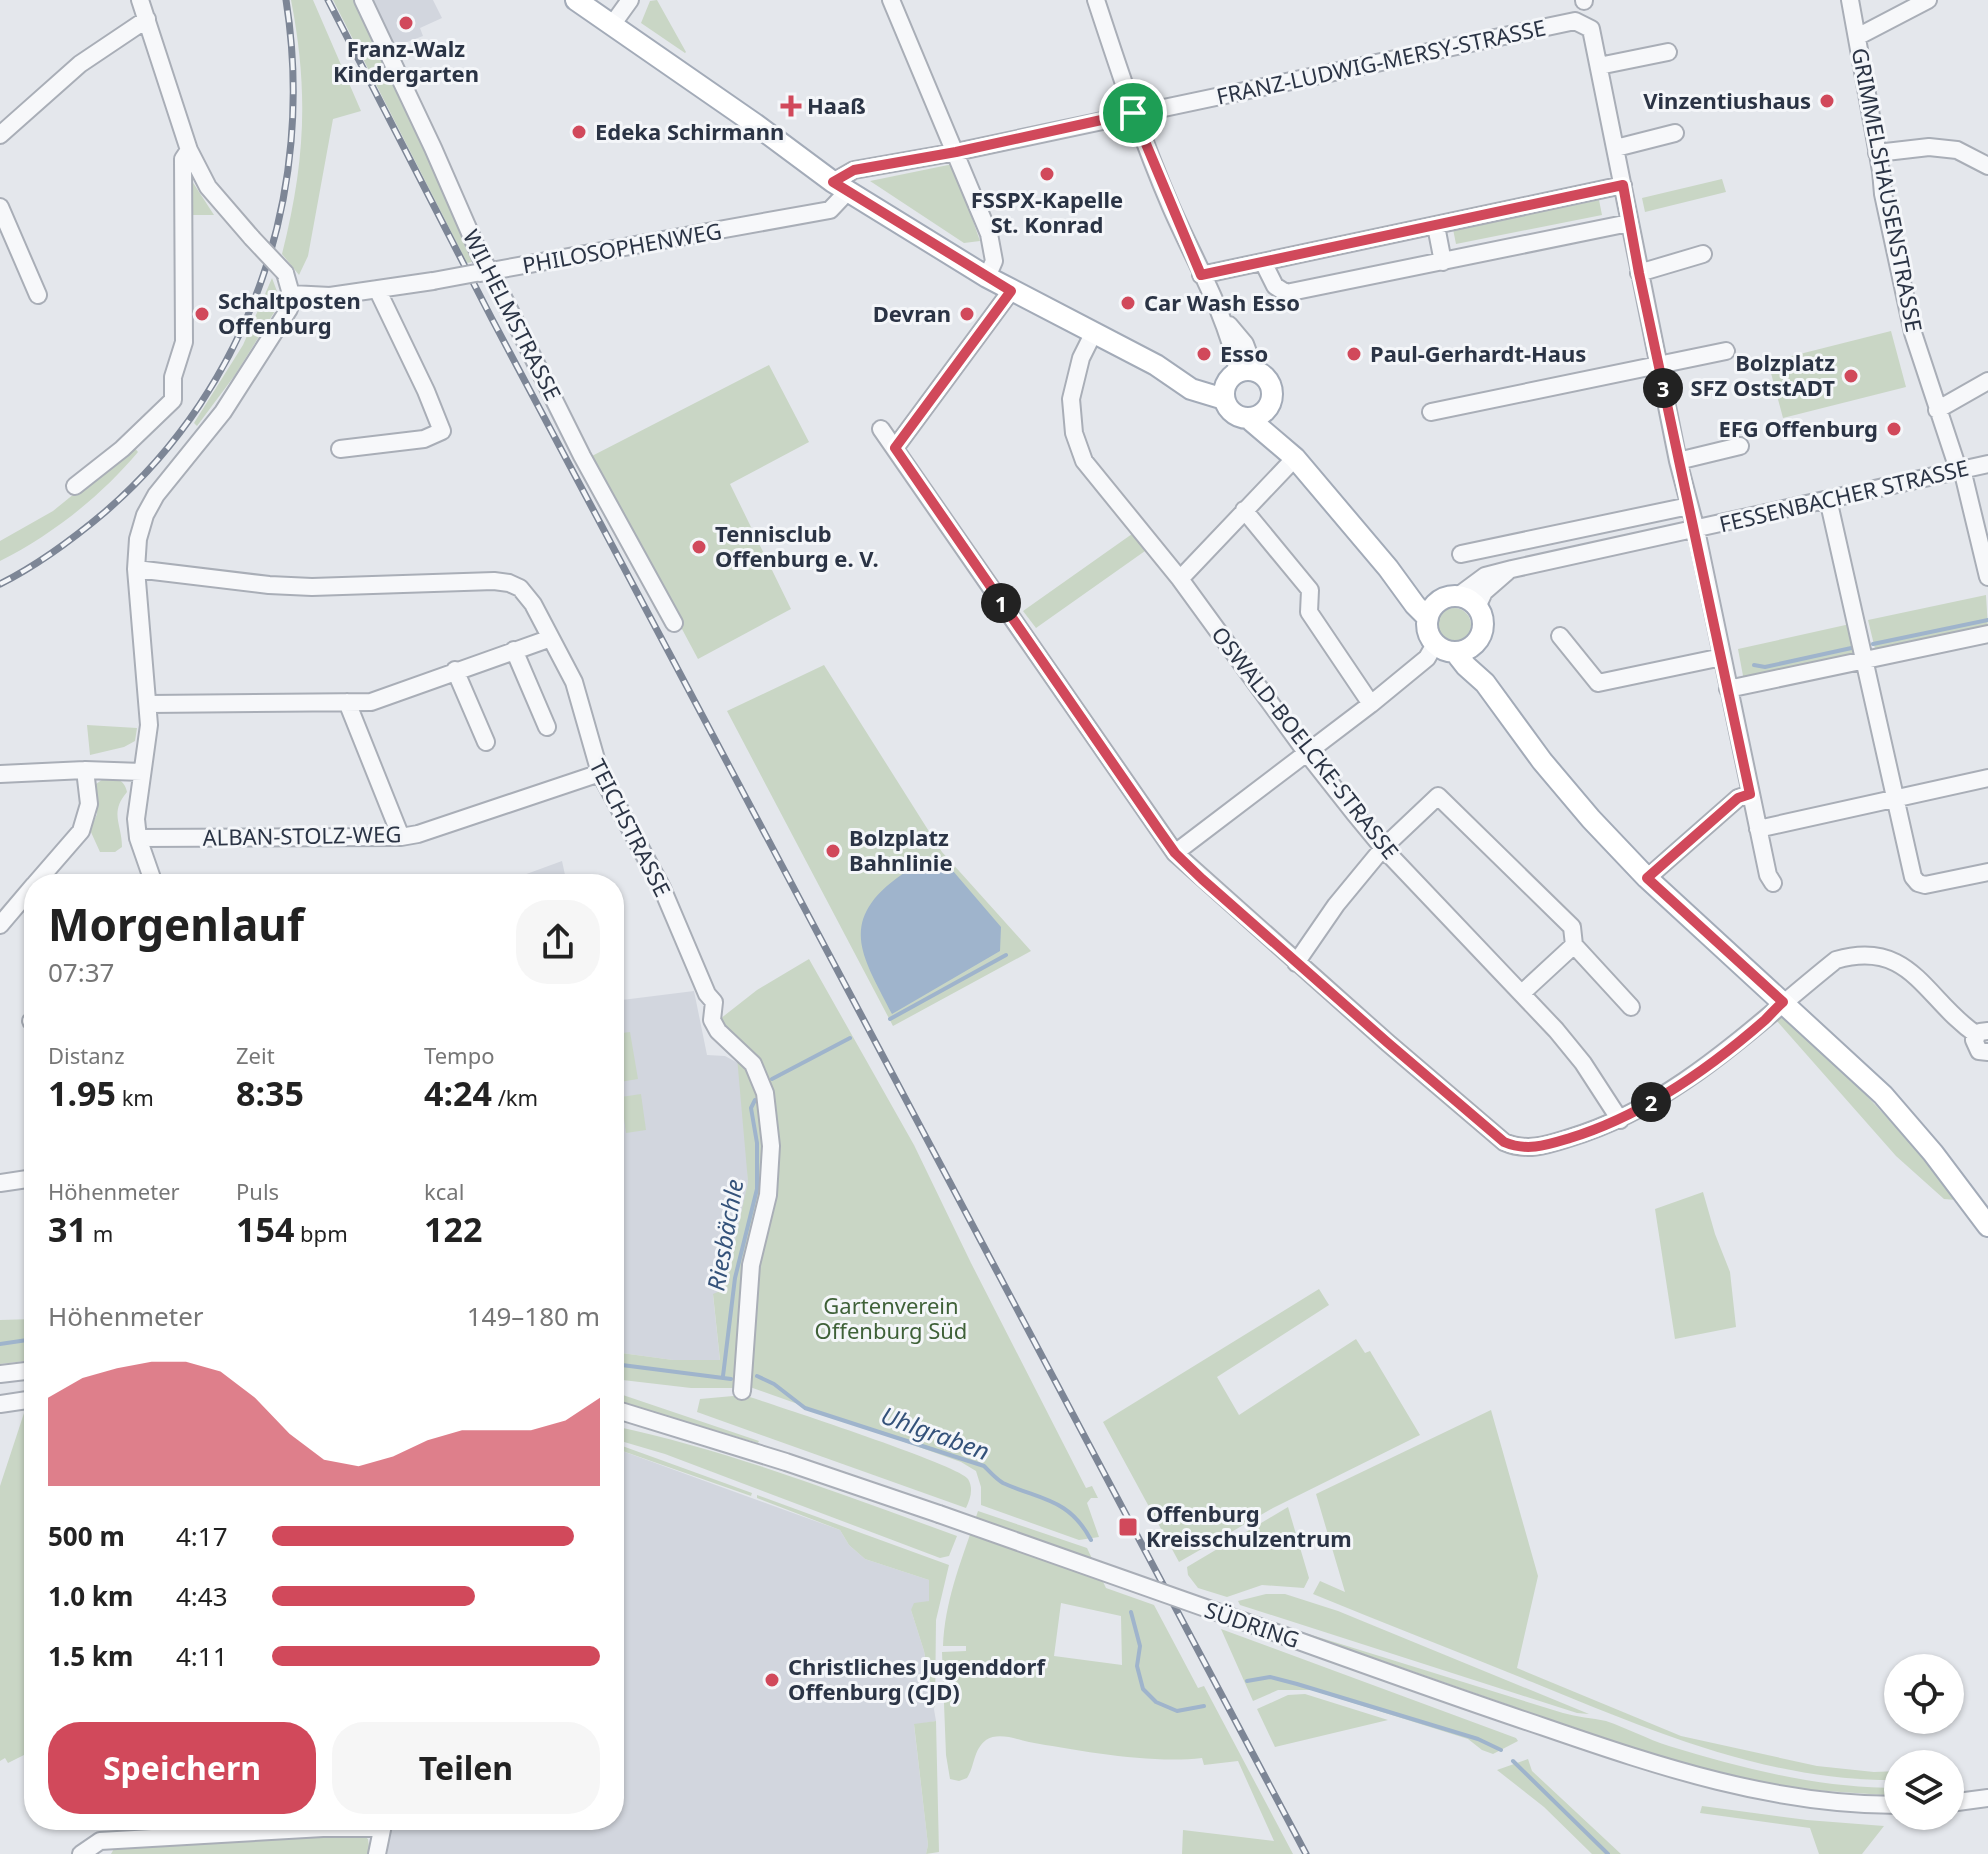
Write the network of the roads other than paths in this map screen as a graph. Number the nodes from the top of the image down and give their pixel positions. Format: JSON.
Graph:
{"nodes":[{"id":1,"x":140,"y":0,"type":"edge"},
{"id":2,"x":363,"y":0,"type":"edge"},
{"id":3,"x":576,"y":0,"type":"edge"},
{"id":4,"x":630,"y":0,"type":"edge"},
{"id":5,"x":891,"y":0,"type":"edge"},
{"id":6,"x":1096,"y":0,"type":"edge"},
{"id":7,"x":1850,"y":0,"type":"edge"},
{"id":8,"x":1928,"y":0,"type":"edge"},
{"id":9,"x":147,"y":19,"type":"junction"},
{"id":10,"x":612,"y":25,"type":"junction"},
{"id":11,"x":1857,"y":37,"type":"junction"},
{"id":12,"x":1668,"y":52,"type":"dead end"},
{"id":13,"x":1599,"y":66,"type":"junction"},
{"id":14,"x":1133,"y":113,"type":"junction"},
{"id":15,"x":1675,"y":133,"type":"dead end"},
{"id":16,"x":0,"y":135,"type":"edge"},
{"id":17,"x":1616,"y":148,"type":"junction"},
{"id":18,"x":189,"y":150,"type":"junction"},
{"id":19,"x":956,"y":152,"type":"junction"},
{"id":20,"x":1877,"y":153,"type":"junction"},
{"id":21,"x":1988,"y":166,"type":"edge"},
{"id":22,"x":1623,"y":185,"type":"junction"},
{"id":23,"x":841,"y":186,"type":"junction"},
{"id":24,"x":0,"y":207,"type":"edge"},
{"id":25,"x":1629,"y":223,"type":"junction"},
{"id":26,"x":1436,"y":226,"type":"junction"},
{"id":27,"x":1703,"y":254,"type":"dead end"},
{"id":28,"x":1263,"y":262,"type":"junction"},
{"id":29,"x":1443,"y":262,"type":"junction"},
{"id":30,"x":483,"y":272,"type":"junction"},
{"id":31,"x":1639,"y":273,"type":"junction"},
{"id":32,"x":1201,"y":275,"type":"junction"},
{"id":33,"x":987,"y":277,"type":"junction"},
{"id":34,"x":377,"y":289,"type":"junction"},
{"id":35,"x":1011,"y":291,"type":"junction"},
{"id":36,"x":291,"y":294,"type":"junction"},
{"id":37,"x":38,"y":295,"type":"dead end"},
{"id":38,"x":1093,"y":334,"type":"junction"},
{"id":39,"x":1726,"y":351,"type":"dead end"},
{"id":40,"x":1658,"y":364,"type":"junction"},
{"id":41,"x":1236,"y":381,"type":"junction"},
{"id":42,"x":1988,"y":381,"type":"edge"},
{"id":43,"x":1270,"y":405,"type":"junction"},
{"id":44,"x":1937,"y":410,"type":"junction"},
{"id":45,"x":1431,"y":412,"type":"dead end"},
{"id":46,"x":1248,"y":418,"type":"junction"},
{"id":47,"x":881,"y":429,"type":"dead end"},
{"id":48,"x":1740,"y":446,"type":"dead end"},
{"id":49,"x":895,"y":448,"type":"junction"},
{"id":50,"x":340,"y":449,"type":"dead end"},
{"id":51,"x":1295,"y":458,"type":"junction"},
{"id":52,"x":1678,"y":461,"type":"junction"},
{"id":53,"x":1988,"y":464,"type":"edge"},
{"id":54,"x":1960,"y":469,"type":"junction"},
{"id":55,"x":75,"y":486,"type":"dead end"},
{"id":56,"x":1828,"y":499,"type":"junction"},
{"id":57,"x":1689,"y":506,"type":"junction"},
{"id":58,"x":1244,"y":510,"type":"junction"},
{"id":59,"x":1696,"y":530,"type":"junction"},
{"id":60,"x":1461,"y":554,"type":"dead end"},
{"id":61,"x":136,"y":569,"type":"junction"},
{"id":62,"x":1512,"y":569,"type":"junction"},
{"id":63,"x":1988,"y":577,"type":"edge"},
{"id":64,"x":1180,"y":579,"type":"junction"},
{"id":65,"x":1442,"y":605,"type":"junction"},
{"id":66,"x":1477,"y":607,"type":"junction"},
{"id":67,"x":674,"y":623,"type":"dead end"},
{"id":68,"x":1988,"y":634,"type":"edge"},
{"id":69,"x":1560,"y":636,"type":"dead end"},
{"id":70,"x":551,"y":638,"type":"junction"},
{"id":71,"x":1476,"y":643,"type":"junction"},
{"id":72,"x":1435,"y":644,"type":"junction"},
{"id":73,"x":514,"y":650,"type":"junction"},
{"id":74,"x":1455,"y":652,"type":"junction"},
{"id":75,"x":1722,"y":657,"type":"junction"},
{"id":76,"x":1865,"y":660,"type":"junction"},
{"id":77,"x":455,"y":670,"type":"junction"},
{"id":78,"x":1483,"y":681,"type":"junction"},
{"id":79,"x":1728,"y":689,"type":"junction"},
{"id":80,"x":347,"y":702,"type":"junction"},
{"id":81,"x":149,"y":704,"type":"junction"},
{"id":82,"x":1371,"y":704,"type":"junction"},
{"id":83,"x":547,"y":727,"type":"dead end"},
{"id":84,"x":486,"y":742,"type":"dead end"},
{"id":85,"x":1306,"y":752,"type":"junction"},
{"id":86,"x":85,"y":770,"type":"junction"},
{"id":87,"x":142,"y":772,"type":"junction"},
{"id":88,"x":600,"y":773,"type":"junction"},
{"id":89,"x":0,"y":774,"type":"edge"},
{"id":90,"x":1988,"y":778,"type":"edge"},
{"id":91,"x":1750,"y":794,"type":"junction"},
{"id":92,"x":1894,"y":799,"type":"junction"},
{"id":93,"x":1758,"y":829,"type":"junction"},
{"id":94,"x":401,"y":837,"type":"junction"},
{"id":95,"x":138,"y":838,"type":"junction"},
{"id":96,"x":1383,"y":848,"type":"junction"},
{"id":97,"x":1175,"y":853,"type":"junction"},
{"id":98,"x":1988,"y":872,"type":"edge"},
{"id":99,"x":43,"y":874,"type":"edge"},
{"id":100,"x":151,"y":874,"type":"edge"},
{"id":101,"x":1647,"y":878,"type":"junction"},
{"id":102,"x":1773,"y":883,"type":"dead end"},
{"id":103,"x":24,"y":896,"type":"edge"},
{"id":104,"x":0,"y":925,"type":"edge"},
{"id":105,"x":1574,"y":945,"type":"junction"},
{"id":106,"x":1296,"y":963,"type":"junction"},
{"id":107,"x":1522,"y":993,"type":"junction"},
{"id":108,"x":1783,"y":1002,"type":"junction"},
{"id":109,"x":1631,"y":1007,"type":"dead end"},
{"id":110,"x":1982,"y":1033,"type":"edge"},
{"id":111,"x":1988,"y":1052,"type":"edge"},
{"id":112,"x":1620,"y":1120,"type":"junction"},
{"id":113,"x":24,"y":1179,"type":"edge"},
{"id":114,"x":0,"y":1183,"type":"edge"},
{"id":115,"x":1988,"y":1226,"type":"edge"},
{"id":116,"x":24,"y":1371,"type":"edge"},
{"id":117,"x":0,"y":1374,"type":"edge"},
{"id":118,"x":742,"y":1391,"type":"dead end"},
{"id":119,"x":24,"y":1400,"type":"edge"},
{"id":120,"x":0,"y":1404,"type":"edge"},
{"id":121,"x":624,"y":1412,"type":"edge"},
{"id":122,"x":1988,"y":1798,"type":"edge"},
{"id":123,"x":1964,"y":1801,"type":"edge"},
{"id":124,"x":1884,"y":1805,"type":"edge"},
{"id":125,"x":289,"y":1830,"type":"edge"},
{"id":126,"x":381,"y":1830,"type":"edge"},
{"id":127,"x":81,"y":1854,"type":"edge"},
{"id":128,"x":377,"y":1854,"type":"edge"}],
"edges":[{"from":1,"to":9,"type":"street"},
{"from":2,"to":30,"type":"street","name":"WILHELMSTRASSE"},
{"from":3,"to":10,"type":"main road"},
{"from":4,"to":10,"type":"street"},
{"from":5,"to":19,"type":"street"},
{"from":6,"to":14,"type":"street"},
{"from":7,"to":11,"type":"street","name":"GRIMMELSHAUSENSTRASSE"},
{"from":8,"to":11,"type":"street"},
{"from":9,"to":16,"type":"street"},
{"from":9,"to":18,"type":"street"},
{"from":10,"to":23,"type":"main road"},
{"from":11,"to":20,"type":"street","name":"GRIMMELSHAUSENSTRASSE"},
{"from":12,"to":13,"type":"street"},
{"from":13,"to":14,"type":"street","name":"FRANZ-LUDWIG-MERSY-STRASSE"},
{"from":13,"to":17,"type":"street","name":"FRANZ-LUDWIG-MERSY-STRASSE"},
{"from":14,"to":19,"type":"street","name":"PHILOSOPHENWEG"},
{"from":14,"to":32,"type":"street"},
{"from":15,"to":17,"type":"street"},
{"from":17,"to":22,"type":"street","name":"FRANZ-LUDWIG-MERSY-STRASSE"},
{"from":18,"to":36,"type":"street","bridge":true},
{"from":18,"to":55,"type":"street"},
{"from":19,"to":23,"type":"street","name":"PHILOSOPHENWEG"},
{"from":19,"to":33,"type":"street"},
{"from":20,"to":21,"type":"street"},
{"from":20,"to":44,"type":"street","name":"GRIMMELSHAUSENSTRASSE"},
{"from":22,"to":25,"type":"street","name":"FRANZ-LUDWIG-MERSY-STRASSE"},
{"from":22,"to":26,"type":"street"},
{"from":23,"to":30,"type":"street","name":"PHILOSOPHENWEG"},
{"from":23,"to":33,"type":"main road"},
{"from":24,"to":37,"type":"street"},
{"from":25,"to":29,"type":"street"},
{"from":25,"to":31,"type":"street","name":"FRANZ-LUDWIG-MERSY-STRASSE"},
{"from":26,"to":28,"type":"street"},
{"from":26,"to":29,"type":"street"},
{"from":27,"to":31,"type":"street"},
{"from":28,"to":29,"type":"street"},
{"from":28,"to":32,"type":"street"},
{"from":30,"to":34,"type":"street","name":"PHILOSOPHENWEG","bridge":true},
{"from":30,"to":67,"type":"street","name":"WILHELMSTRASSE"},
{"from":31,"to":40,"type":"street","name":"FRANZ-LUDWIG-MERSY-STRASSE"},
{"from":32,"to":41,"type":"street"},
{"from":33,"to":35,"type":"main road"},
{"from":34,"to":36,"type":"street","name":"PHILOSOPHENWEG"},
{"from":34,"to":50,"type":"street"},
{"from":35,"to":38,"type":"main road"},
{"from":35,"to":49,"type":"street"},
{"from":36,"to":61,"type":"street"},
{"from":38,"to":41,"type":"main road"},
{"from":38,"to":64,"type":"street","name":"OSWALD-BOELCKE-STRASSE"},
{"from":39,"to":40,"type":"street"},
{"from":40,"to":45,"type":"street"},
{"from":40,"to":52,"type":"street","name":"FRANZ-LUDWIG-MERSY-STRASSE"},
{"from":41,"to":43,"type":"main road"},
{"from":41,"to":46,"type":"main road"},
{"from":42,"to":44,"type":"street"},
{"from":43,"to":46,"type":"main road"},
{"from":43,"to":51,"type":"main road"},
{"from":44,"to":54,"type":"street","name":"GRIMMELSHAUSENSTRASSE"},
{"from":46,"to":51,"type":"main road"},
{"from":47,"to":49,"type":"street"},
{"from":48,"to":52,"type":"street"},
{"from":49,"to":97,"type":"street"},
{"from":51,"to":58,"type":"street"},
{"from":51,"to":65,"type":"main road"},
{"from":52,"to":57,"type":"street","name":"FRANZ-LUDWIG-MERSY-STRASSE"},
{"from":53,"to":54,"type":"street","name":"FESSENBACHER STRASSE"},
{"from":54,"to":56,"type":"street","name":"FESSENBACHER STRASSE"},
{"from":54,"to":63,"type":"street","name":"GRIMMELSHAUSENSTRASSE"},
{"from":56,"to":59,"type":"street","name":"FESSENBACHER STRASSE"},
{"from":56,"to":76,"type":"street"},
{"from":57,"to":59,"type":"street","name":"FRANZ-LUDWIG-MERSY-STRASSE"},
{"from":57,"to":60,"type":"street"},
{"from":58,"to":64,"type":"street"},
{"from":58,"to":82,"type":"street"},
{"from":59,"to":62,"type":"street","name":"FESSENBACHER STRASSE"},
{"from":59,"to":75,"type":"street","name":"FRANZ-LUDWIG-MERSY-STRASSE"},
{"from":61,"to":70,"type":"street","name":"TEICHSTRASSE"},
{"from":61,"to":81,"type":"street"},
{"from":62,"to":65,"type":"street","name":"FESSENBACHER STRASSE"},
{"from":62,"to":66,"type":"street","name":"FESSENBACHER STRASSE"},
{"from":64,"to":85,"type":"street","name":"OSWALD-BOELCKE-STRASSE"},
{"from":65,"to":66,"type":"main road"},
{"from":65,"to":72,"type":"main road"},
{"from":66,"to":71,"type":"main road"},
{"from":68,"to":76,"type":"street"},
{"from":69,"to":75,"type":"street"},
{"from":70,"to":73,"type":"street"},
{"from":70,"to":88,"type":"street","name":"TEICHSTRASSE"},
{"from":71,"to":74,"type":"main road"},
{"from":71,"to":78,"type":"main road"},
{"from":72,"to":74,"type":"main road"},
{"from":72,"to":82,"type":"street"},
{"from":73,"to":77,"type":"street"},
{"from":73,"to":83,"type":"street"},
{"from":74,"to":78,"type":"main road"},
{"from":75,"to":79,"type":"street","name":"FRANZ-LUDWIG-MERSY-STRASSE"},
{"from":76,"to":79,"type":"street"},
{"from":76,"to":92,"type":"street"},
{"from":77,"to":80,"type":"street"},
{"from":77,"to":84,"type":"street"},
{"from":78,"to":101,"type":"main road"},
{"from":79,"to":91,"type":"street","name":"FRANZ-LUDWIG-MERSY-STRASSE"},
{"from":80,"to":81,"type":"street"},
{"from":80,"to":94,"type":"street"},
{"from":81,"to":87,"type":"street"},
{"from":82,"to":85,"type":"street"},
{"from":85,"to":96,"type":"street","name":"OSWALD-BOELCKE-STRASSE"},
{"from":85,"to":97,"type":"street"},
{"from":86,"to":87,"type":"street"},
{"from":86,"to":89,"type":"street"},
{"from":86,"to":99,"type":"street"},
{"from":87,"to":95,"type":"street"},
{"from":88,"to":94,"type":"street","name":"ALBAN-STOLZ-WEG"},
{"from":88,"to":118,"type":"street","name":"TEICHSTRASSE"},
{"from":90,"to":92,"type":"street"},
{"from":91,"to":93,"type":"street","name":"FRANZ-LUDWIG-MERSY-STRASSE"},
{"from":91,"to":101,"type":"street"},
{"from":92,"to":93,"type":"street"},
{"from":92,"to":98,"type":"street"},
{"from":93,"to":102,"type":"street","name":"FRANZ-LUDWIG-MERSY-STRASSE"},
{"from":94,"to":95,"type":"street","name":"ALBAN-STOLZ-WEG"},
{"from":95,"to":100,"type":"street"},
{"from":96,"to":105,"type":"street"},
{"from":96,"to":106,"type":"street"},
{"from":96,"to":107,"type":"street","name":"OSWALD-BOELCKE-STRASSE"},
{"from":97,"to":106,"type":"street"},
{"from":101,"to":108,"type":"main road"},
{"from":103,"to":104,"type":"street"},
{"from":105,"to":107,"type":"street"},
{"from":105,"to":109,"type":"street"},
{"from":106,"to":112,"type":"street"},
{"from":107,"to":112,"type":"street","name":"OSWALD-BOELCKE-STRASSE"},
{"from":108,"to":110,"type":"street"},
{"from":108,"to":112,"type":"street"},
{"from":108,"to":115,"type":"main road"},
{"from":110,"to":111,"type":"street"},
{"from":113,"to":114,"type":"street"},
{"from":116,"to":117,"type":"street"},
{"from":119,"to":120,"type":"street"},
{"from":121,"to":124,"type":"street","name":"SÜDRING","bridge":true},
{"from":122,"to":123,"type":"street"},
{"from":125,"to":127,"type":"street"},
{"from":126,"to":128,"type":"street"}]}
